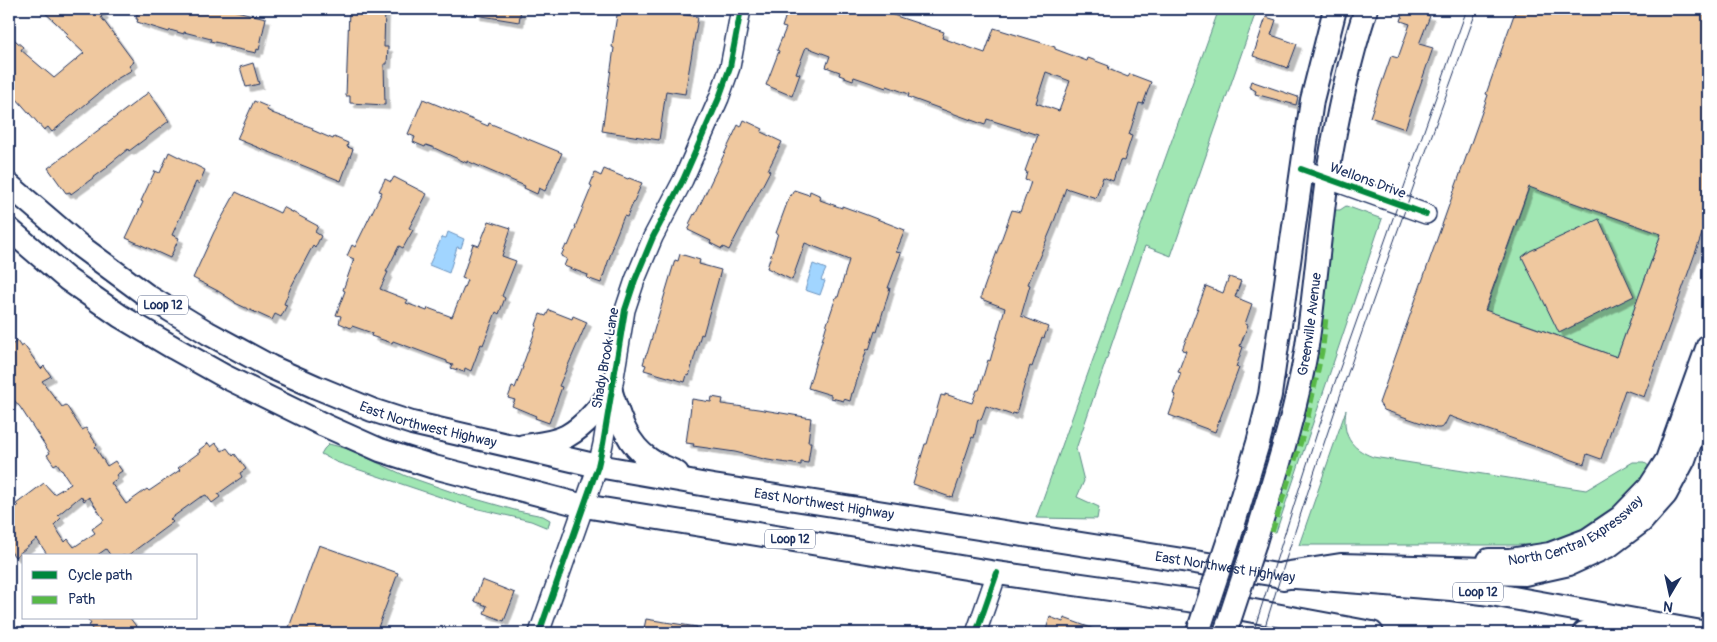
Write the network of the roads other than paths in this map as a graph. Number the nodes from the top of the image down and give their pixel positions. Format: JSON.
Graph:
{"nodes":[{"id":1,"x":740,"y":9,"type":"edge"},
{"id":2,"x":1335,"y":9,"type":"edge"},
{"id":3,"x":1366,"y":9,"type":"edge"},
{"id":4,"x":1301,"y":169,"type":"junction"},
{"id":5,"x":1328,"y":178,"type":"junction"},
{"id":6,"x":9,"y":185,"type":"edge"},
{"id":7,"x":1426,"y":214,"type":"dead end"},
{"id":8,"x":9,"y":229,"type":"edge"},
{"id":9,"x":1708,"y":346,"type":"edge"},
{"id":10,"x":1708,"y":387,"type":"edge"},
{"id":11,"x":611,"y":392,"type":"junction"},
{"id":12,"x":337,"y":396,"type":"junction"},
{"id":13,"x":324,"y":425,"type":"junction"},
{"id":14,"x":513,"y":448,"type":"junction"},
{"id":15,"x":598,"y":466,"type":"junction"},
{"id":16,"x":713,"y":486,"type":"junction"},
{"id":17,"x":584,"y":506,"type":"junction"},
{"id":18,"x":1341,"y":567,"type":"junction"},
{"id":19,"x":997,"y":573,"type":"junction"},
{"id":20,"x":1284,"y":576,"type":"junction"},
{"id":21,"x":1670,"y":627,"type":"junction"},
{"id":22,"x":1363,"y":632,"type":"edge"},
{"id":23,"x":539,"y":633,"type":"edge"},
{"id":24,"x":976,"y":633,"type":"edge"},
{"id":25,"x":1198,"y":633,"type":"edge"},
{"id":26,"x":1226,"y":633,"type":"edge"},
{"id":27,"x":1584,"y":633,"type":"edge"},
{"id":28,"x":1707,"y":633,"type":"edge"}],
"edges":[{"from":1,"to":11,"type":"street","name":"Shady Brook Lane"},
{"from":2,"to":4,"type":"main road","name":"Greenville Avenue"},
{"from":3,"to":5,"type":"main road","name":"Greenville Avenue"},
{"from":4,"to":5,"type":"street","name":"Wellons Drive"},
{"from":4,"to":25,"type":"main road","name":"Greenville Avenue","bridge":true},
{"from":5,"to":7,"type":"street","name":"Wellons Drive"},
{"from":5,"to":26,"type":"main road","name":"Greenville Avenue","bridge":true},
{"from":6,"to":12,"type":"main road","name":"East Northwest Highway","number":"Loop 12"},
{"from":8,"to":13,"type":"main road","number":"Loop 12"},
{"from":9,"to":18,"type":"main road","name":"North Central Expressway"},
{"from":10,"to":18,"type":"highway"},
{"from":11,"to":14,"type":"main road"},
{"from":11,"to":15,"type":"street","name":"Shady Brook Lane"},
{"from":11,"to":16,"type":"main road"},
{"from":12,"to":13,"type":"main road"},
{"from":12,"to":14,"type":"main road","name":"East Northwest Highway","number":"Loop 12"},
{"from":13,"to":17,"type":"main road","number":"Loop 12"},
{"from":14,"to":15,"type":"main road","name":"East Northwest Highway","number":"Loop 12"},
{"from":15,"to":16,"type":"main road","name":"East Northwest Highway","number":"Loop 12"},
{"from":15,"to":17,"type":"street","name":"Shady Brook Lane"},
{"from":16,"to":20,"type":"main road","name":"East Northwest Highway","number":"Loop 12"},
{"from":17,"to":19,"type":"main road","number":"Loop 12"},
{"from":17,"to":23,"type":"street","name":"Shady Brook Lane"},
{"from":18,"to":20,"type":"highway"},
{"from":19,"to":22,"type":"main road","number":"Loop 12"},
{"from":19,"to":24,"type":"street"},
{"from":20,"to":21,"type":"main road","name":"East Northwest Highway","number":"Loop 12"},
{"from":21,"to":27,"type":"main road"},
{"from":21,"to":28,"type":"main road","name":"East Northwest Highway","number":"Loop 12"}]}
